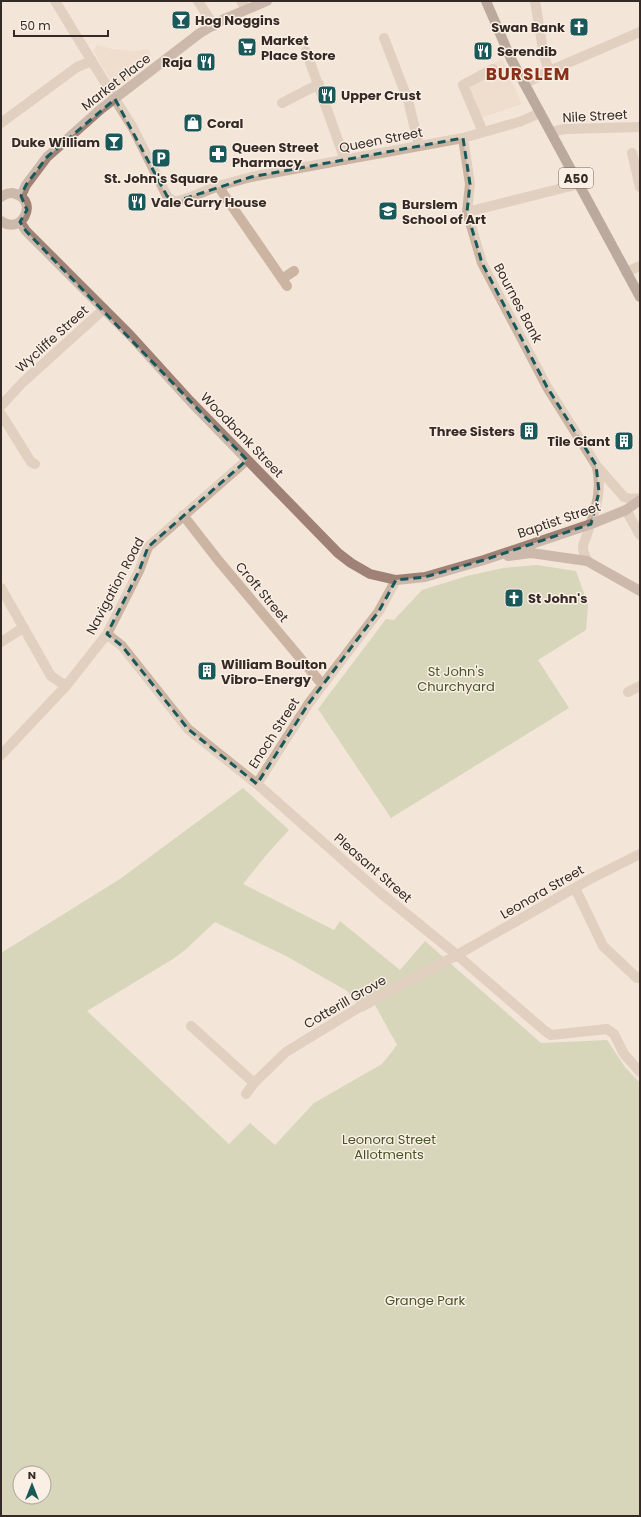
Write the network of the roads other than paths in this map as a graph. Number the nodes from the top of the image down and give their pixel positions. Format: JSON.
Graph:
{"nodes":[{"id":1,"x":55,"y":1,"type":"edge"},
{"id":2,"x":267,"y":1,"type":"edge"},
{"id":3,"x":486,"y":1,"type":"edge"},
{"id":4,"x":536,"y":1,"type":"edge"},
{"id":5,"x":203,"y":2,"type":"edge"},
{"id":6,"x":244,"y":5,"type":"edge"},
{"id":7,"x":214,"y":26,"type":"junction"},
{"id":8,"x":638,"y":32,"type":"edge"},
{"id":9,"x":384,"y":38,"type":"dead end"},
{"id":10,"x":306,"y":51,"type":"dead end"},
{"id":11,"x":92,"y":61,"type":"junction"},
{"id":12,"x":493,"y":69,"type":"dead end"},
{"id":13,"x":549,"y":71,"type":"junction"},
{"id":14,"x":319,"y":84,"type":"junction"},
{"id":15,"x":524,"y":84,"type":"junction"},
{"id":16,"x":115,"y":99,"type":"junction"},
{"id":17,"x":282,"y":103,"type":"dead end"},
{"id":18,"x":540,"y":113,"type":"junction"},
{"id":19,"x":1,"y":123,"type":"edge"},
{"id":20,"x":640,"y":127,"type":"edge"},
{"id":21,"x":483,"y":132,"type":"junction"},
{"id":22,"x":551,"y":132,"type":"junction"},
{"id":23,"x":463,"y":138,"type":"junction"},
{"id":24,"x":419,"y":146,"type":"junction"},
{"id":25,"x":632,"y":153,"type":"dead end"},
{"id":26,"x":345,"y":160,"type":"junction"},
{"id":27,"x":579,"y":184,"type":"junction"},
{"id":28,"x":218,"y":186,"type":"junction"},
{"id":29,"x":640,"y":187,"type":"edge"},
{"id":30,"x":20,"y":196,"type":"junction"},
{"id":31,"x":1,"y":197,"type":"edge"},
{"id":32,"x":467,"y":212,"type":"junction"},
{"id":33,"x":1,"y":221,"type":"edge"},
{"id":34,"x":20,"y":222,"type":"junction"},
{"id":35,"x":640,"y":266,"type":"edge"},
{"id":36,"x":294,"y":271,"type":"dead end"},
{"id":37,"x":626,"y":272,"type":"junction"},
{"id":38,"x":640,"y":297,"type":"edge"},
{"id":39,"x":104,"y":310,"type":"junction"},
{"id":40,"x":1,"y":406,"type":"edge"},
{"id":41,"x":1,"y":414,"type":"edge"},
{"id":42,"x":247,"y":460,"type":"junction"},
{"id":43,"x":35,"y":464,"type":"dead end"},
{"id":44,"x":596,"y":465,"type":"junction"},
{"id":45,"x":640,"y":499,"type":"edge"},
{"id":46,"x":626,"y":510,"type":"junction"},
{"id":47,"x":183,"y":515,"type":"junction"},
{"id":48,"x":591,"y":524,"type":"junction"},
{"id":49,"x":640,"y":536,"type":"edge"},
{"id":50,"x":484,"y":560,"type":"junction"},
{"id":51,"x":588,"y":561,"type":"junction"},
{"id":52,"x":396,"y":580,"type":"junction"},
{"id":53,"x":1,"y":588,"type":"edge"},
{"id":54,"x":640,"y":591,"type":"edge"},
{"id":55,"x":23,"y":628,"type":"junction"},
{"id":56,"x":107,"y":634,"type":"junction"},
{"id":57,"x":1,"y":642,"type":"edge"},
{"id":58,"x":322,"y":684,"type":"junction"},
{"id":59,"x":66,"y":686,"type":"junction"},
{"id":60,"x":640,"y":686,"type":"edge"},
{"id":61,"x":628,"y":692,"type":"dead end"},
{"id":62,"x":1,"y":755,"type":"edge"},
{"id":63,"x":257,"y":784,"type":"junction"},
{"id":64,"x":640,"y":854,"type":"edge"},
{"id":65,"x":575,"y":888,"type":"junction"},
{"id":66,"x":457,"y":955,"type":"junction"},
{"id":67,"x":637,"y":978,"type":"dead end"},
{"id":68,"x":191,"y":1026,"type":"dead end"},
{"id":69,"x":640,"y":1072,"type":"edge"},
{"id":70,"x":254,"y":1083,"type":"junction"},
{"id":71,"x":246,"y":1094,"type":"dead end"}],
"edges":[{"from":1,"to":11,"type":"street"},
{"from":2,"to":6,"type":"main road","name":"Market Place"},
{"from":3,"to":15,"type":"main road","number":"A50"},
{"from":4,"to":13,"type":"street"},
{"from":5,"to":7,"type":"street"},
{"from":6,"to":7,"type":"main road","name":"Market Place"},
{"from":7,"to":16,"type":"main road","name":"Market Place"},
{"from":8,"to":13,"type":"street"},
{"from":9,"to":24,"type":"street"},
{"from":10,"to":14,"type":"street"},
{"from":11,"to":16,"type":"street"},
{"from":11,"to":19,"type":"street"},
{"from":12,"to":21,"type":"street"},
{"from":13,"to":15,"type":"street"},
{"from":14,"to":17,"type":"street"},
{"from":14,"to":26,"type":"street"},
{"from":15,"to":18,"type":"main road","number":"A50"},
{"from":16,"to":28,"type":"street","name":"Queen Street"},
{"from":16,"to":30,"type":"main road","name":"Market Place"},
{"from":18,"to":21,"type":"street","name":"Queen Street"},
{"from":18,"to":22,"type":"main road","number":"A50"},
{"from":20,"to":22,"type":"street","name":"Nile Street"},
{"from":21,"to":23,"type":"street","name":"Queen Street"},
{"from":22,"to":27,"type":"main road","number":"A50"},
{"from":23,"to":24,"type":"street","name":"Queen Street"},
{"from":23,"to":32,"type":"street","name":"Bournes Bank"},
{"from":24,"to":26,"type":"street","name":"Queen Street"},
{"from":25,"to":29,"type":"street"},
{"from":26,"to":28,"type":"street","name":"Queen Street"},
{"from":27,"to":32,"type":"street"},
{"from":27,"to":37,"type":"main road","number":"A50"},
{"from":28,"to":36,"type":"street"},
{"from":30,"to":31,"type":"main road"},
{"from":30,"to":34,"type":"main road"},
{"from":32,"to":44,"type":"street","name":"Bournes Bank"},
{"from":33,"to":34,"type":"main road"},
{"from":34,"to":39,"type":"main road","name":"Woodbank Street"},
{"from":35,"to":37,"type":"street"},
{"from":37,"to":38,"type":"main road","number":"A50"},
{"from":39,"to":40,"type":"street","name":"Wycliffe Street"},
{"from":39,"to":42,"type":"main road","name":"Woodbank Street"},
{"from":41,"to":43,"type":"street"},
{"from":42,"to":47,"type":"street","name":"Navigation Road"},
{"from":42,"to":52,"type":"main road","name":"Woodbank Street"},
{"from":44,"to":45,"type":"street","name":"Bournes Bank"},
{"from":44,"to":48,"type":"street","name":"Bournes Bank"},
{"from":45,"to":46,"type":"main road","name":"Baptist Street"},
{"from":46,"to":48,"type":"main road","name":"Baptist Street"},
{"from":46,"to":49,"type":"street"},
{"from":47,"to":56,"type":"street","name":"Navigation Road"},
{"from":47,"to":58,"type":"street","name":"Croft Street"},
{"from":48,"to":50,"type":"main road","name":"Baptist Street"},
{"from":48,"to":51,"type":"street","name":"Bournes Bank"},
{"from":50,"to":51,"type":"main road"},
{"from":50,"to":52,"type":"main road","name":"Woodbank Street"},
{"from":51,"to":54,"type":"main road"},
{"from":52,"to":58,"type":"street","name":"Enoch Street"},
{"from":53,"to":55,"type":"street"},
{"from":55,"to":57,"type":"street"},
{"from":55,"to":59,"type":"street"},
{"from":56,"to":59,"type":"street","name":"Navigation Road"},
{"from":56,"to":63,"type":"street","name":"Pleasant Street"},
{"from":58,"to":63,"type":"street","name":"Enoch Street"},
{"from":59,"to":62,"type":"street","name":"Navigation Road"},
{"from":60,"to":61,"type":"street"},
{"from":63,"to":66,"type":"street","name":"Pleasant Street"},
{"from":64,"to":65,"type":"street","name":"Leonora Street"},
{"from":65,"to":66,"type":"street","name":"Leonora Street"},
{"from":65,"to":67,"type":"street"},
{"from":66,"to":69,"type":"street","name":"Pleasant Street"},
{"from":66,"to":70,"type":"street","name":"Cotterill Grove"},
{"from":68,"to":70,"type":"street"},
{"from":70,"to":71,"type":"street","name":"Cotterill Grove"}]}
